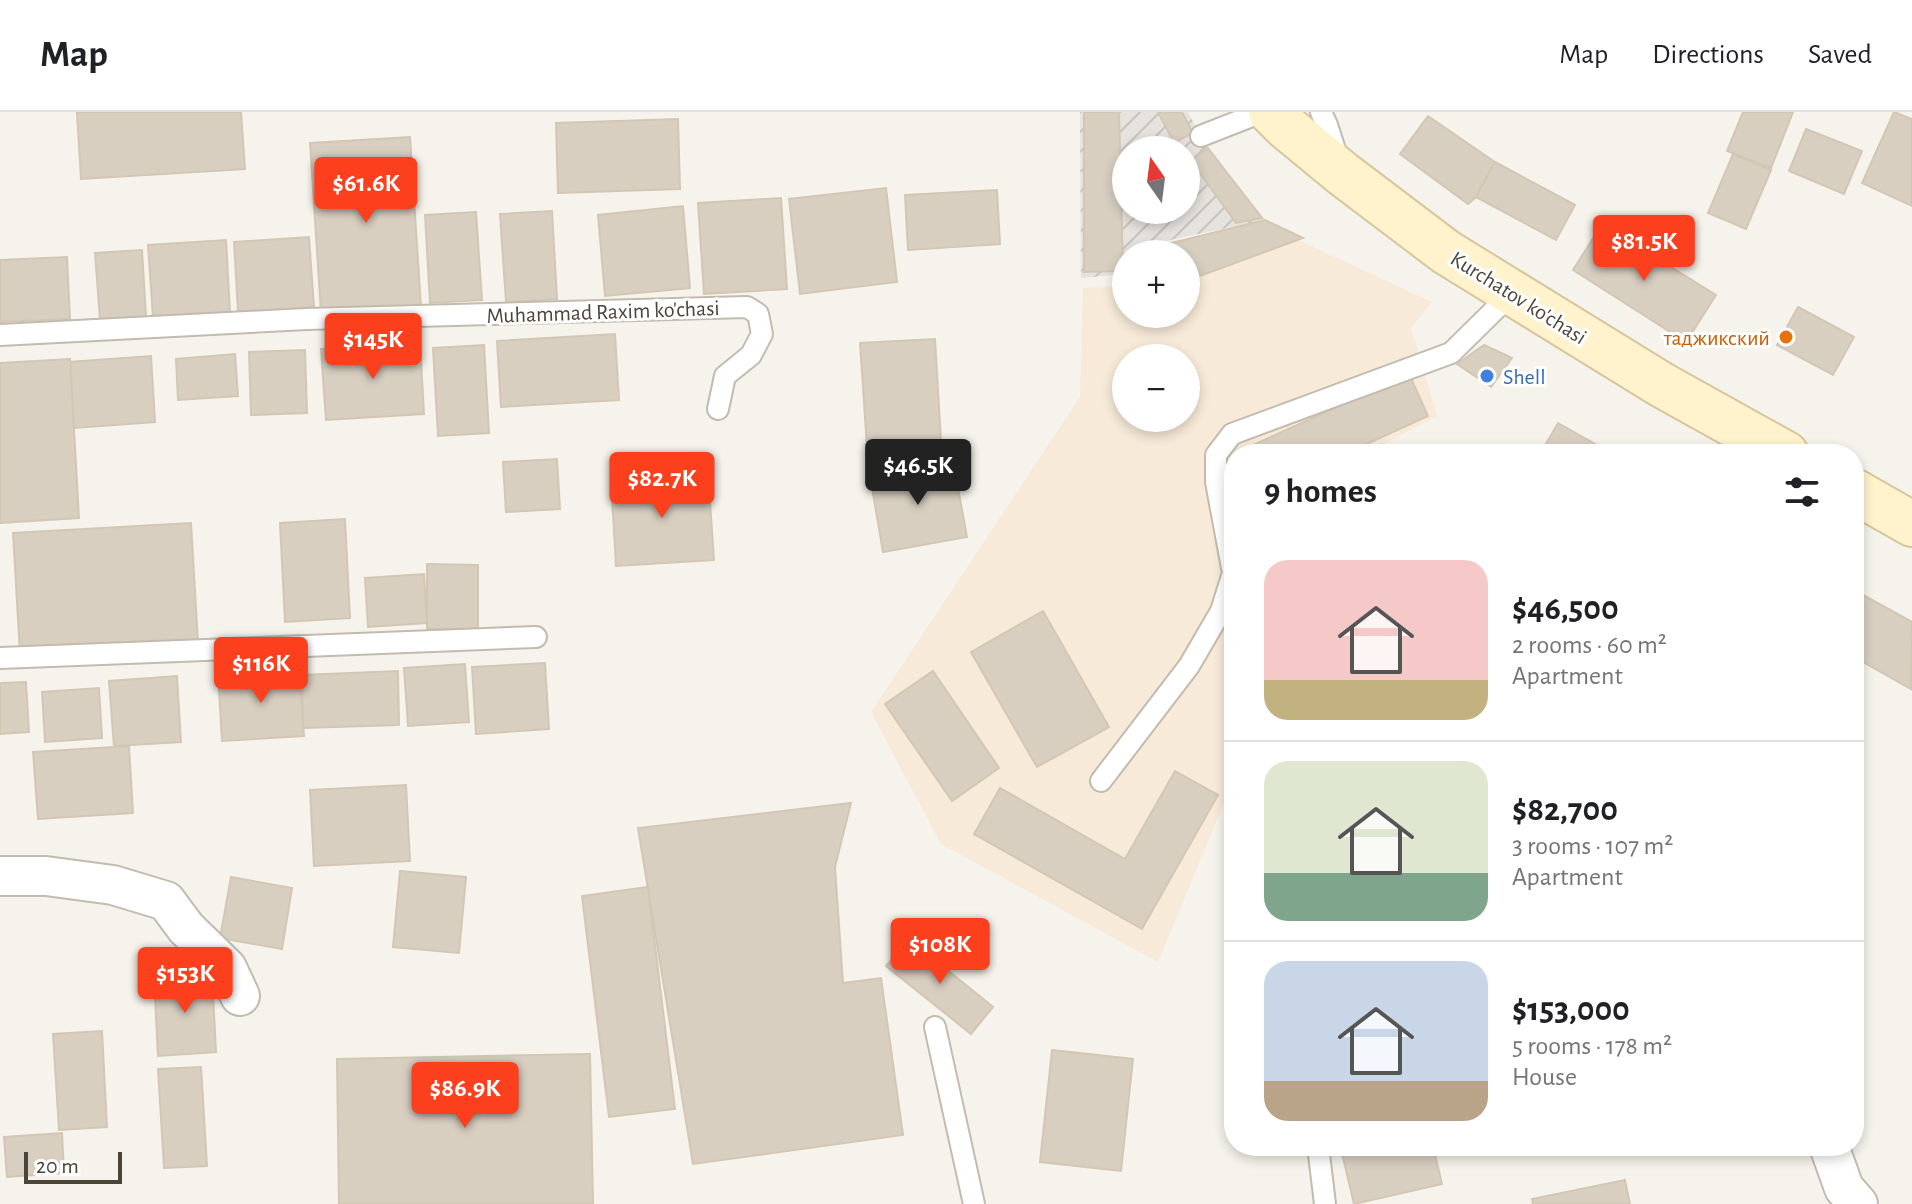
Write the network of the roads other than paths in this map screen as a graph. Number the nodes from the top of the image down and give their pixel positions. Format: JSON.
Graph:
{"nodes":[{"id":1,"x":1262,"y":112,"type":"edge"},
{"id":2,"x":1271,"y":112,"type":"edge"},
{"id":3,"x":1321,"y":112,"type":"edge"},
{"id":4,"x":1201,"y":136,"type":"dead end"},
{"id":5,"x":1343,"y":174,"type":"junction"},
{"id":6,"x":1512,"y":293,"type":"junction"},
{"id":7,"x":0,"y":335,"type":"edge"},
{"id":8,"x":718,"y":409,"type":"dead end"},
{"id":9,"x":1224,"y":444,"type":"edge"},
{"id":10,"x":1224,"y":444,"type":"edge"},
{"id":11,"x":1768,"y":444,"type":"edge"},
{"id":12,"x":1864,"y":497,"type":"edge"},
{"id":13,"x":1912,"y":524,"type":"edge"},
{"id":14,"x":1224,"y":525,"type":"edge"},
{"id":15,"x":1224,"y":602,"type":"edge"},
{"id":16,"x":536,"y":637,"type":"dead end"},
{"id":17,"x":0,"y":658,"type":"edge"},
{"id":18,"x":1101,"y":781,"type":"dead end"},
{"id":19,"x":0,"y":876,"type":"edge"},
{"id":20,"x":240,"y":996,"type":"dead end"},
{"id":21,"x":935,"y":1027,"type":"dead end"},
{"id":22,"x":1319,"y":1156,"type":"edge"},
{"id":23,"x":1833,"y":1156,"type":"edge"},
{"id":24,"x":974,"y":1204,"type":"edge"},
{"id":25,"x":1325,"y":1204,"type":"edge"},
{"id":26,"x":1858,"y":1204,"type":"edge"}],
"edges":[{"from":1,"to":4,"type":"lane"},
{"from":2,"to":5,"type":"main road","name":"Kurchatov ko'chasi"},
{"from":3,"to":5,"type":"lane"},
{"from":5,"to":6,"type":"main road","name":"Kurchatov ko'chasi"},
{"from":6,"to":9,"type":"lane"},
{"from":6,"to":11,"type":"main road","name":"Kurchatov ko'chasi"},
{"from":7,"to":8,"type":"lane","name":"Muhammad Raxim ko'chasi"},
{"from":10,"to":14,"type":"lane"},
{"from":12,"to":13,"type":"main road"},
{"from":15,"to":18,"type":"lane"},
{"from":16,"to":17,"type":"lane"},
{"from":19,"to":20,"type":"street"},
{"from":21,"to":24,"type":"lane"},
{"from":22,"to":25,"type":"lane"},
{"from":23,"to":26,"type":"street"}]}
